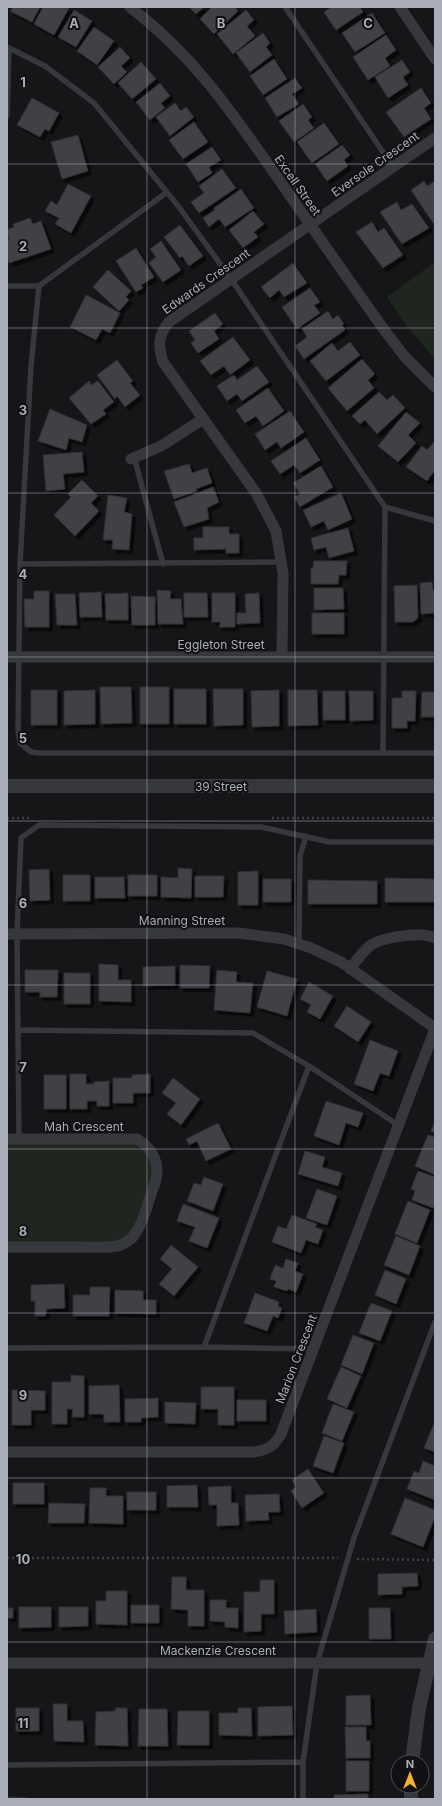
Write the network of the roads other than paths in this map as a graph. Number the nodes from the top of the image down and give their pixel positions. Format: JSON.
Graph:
{"nodes":[{"id":1,"x":130,"y":7,"type":"edge"},
{"id":2,"x":286,"y":7,"type":"edge"},
{"id":3,"x":400,"y":7,"type":"edge"},
{"id":4,"x":8,"y":48,"type":"edge"},
{"id":5,"x":435,"y":59,"type":"edge"},
{"id":6,"x":7,"y":116,"type":"edge"},
{"id":7,"x":435,"y":138,"type":"edge"},
{"id":8,"x":393,"y":167,"type":"junction"},
{"id":9,"x":166,"y":193,"type":"junction"},
{"id":10,"x":310,"y":225,"type":"junction"},
{"id":11,"x":231,"y":279,"type":"junction"},
{"id":12,"x":7,"y":286,"type":"edge"},
{"id":13,"x":39,"y":286,"type":"junction"},
{"id":14,"x":435,"y":387,"type":"edge"},
{"id":15,"x":203,"y":418,"type":"junction"},
{"id":16,"x":133,"y":458,"type":"joint"},
{"id":17,"x":385,"y":506,"type":"junction"},
{"id":18,"x":435,"y":521,"type":"edge"},
{"id":19,"x":282,"y":562,"type":"junction"},
{"id":20,"x":20,"y":564,"type":"junction"},
{"id":21,"x":163,"y":564,"type":"junction"},
{"id":22,"x":7,"y":657,"type":"edge"},
{"id":23,"x":18,"y":657,"type":"junction"},
{"id":24,"x":282,"y":657,"type":"junction"},
{"id":25,"x":435,"y":657,"type":"edge"},
{"id":26,"x":383,"y":658,"type":"junction"},
{"id":27,"x":383,"y":752,"type":"junction"},
{"id":28,"x":435,"y":753,"type":"edge"},
{"id":29,"x":7,"y":786,"type":"edge"},
{"id":30,"x":435,"y":786,"type":"edge"},
{"id":31,"x":306,"y":836,"type":"junction"},
{"id":32,"x":435,"y":842,"type":"edge"},
{"id":33,"x":12,"y":934,"type":"edge"},
{"id":34,"x":435,"y":938,"type":"edge"},
{"id":35,"x":299,"y":944,"type":"junction"},
{"id":36,"x":350,"y":968,"type":"junction"},
{"id":37,"x":435,"y":1028,"type":"edge"},
{"id":38,"x":19,"y":1030,"type":"junction"},
{"id":39,"x":309,"y":1066,"type":"junction"},
{"id":40,"x":398,"y":1126,"type":"junction"},
{"id":41,"x":7,"y":1139,"type":"edge"},
{"id":42,"x":19,"y":1139,"type":"junction"},
{"id":43,"x":7,"y":1247,"type":"edge"},
{"id":44,"x":435,"y":1322,"type":"edge"},
{"id":45,"x":204,"y":1347,"type":"junction"},
{"id":46,"x":7,"y":1348,"type":"edge"},
{"id":47,"x":314,"y":1349,"type":"junction"},
{"id":48,"x":7,"y":1452,"type":"edge"},
{"id":49,"x":435,"y":1639,"type":"edge"},
{"id":50,"x":429,"y":1662,"type":"junction"},
{"id":51,"x":7,"y":1663,"type":"edge"},
{"id":52,"x":317,"y":1663,"type":"junction"},
{"id":53,"x":413,"y":1754,"type":"edge"},
{"id":54,"x":303,"y":1762,"type":"junction"},
{"id":55,"x":7,"y":1765,"type":"edge"},
{"id":56,"x":303,"y":1799,"type":"edge"}],
"edges":[{"from":1,"to":10,"type":"street","name":"Excell Street"},
{"from":2,"to":8,"type":"lane"},
{"from":3,"to":5,"type":"street"},
{"from":4,"to":6,"type":"lane"},
{"from":4,"to":9,"type":"lane"},
{"from":7,"to":8,"type":"street","name":"Eversole Crescent"},
{"from":8,"to":10,"type":"street","name":"Eversole Crescent"},
{"from":9,"to":11,"type":"lane"},
{"from":9,"to":13,"type":"lane"},
{"from":10,"to":11,"type":"street","name":"Edwards Crescent"},
{"from":10,"to":14,"type":"street","name":"Excell Street"},
{"from":11,"to":15,"type":"street","name":"Edwards Crescent"},
{"from":11,"to":17,"type":"lane"},
{"from":12,"to":13,"type":"lane"},
{"from":13,"to":20,"type":"lane"},
{"from":15,"to":16,"type":"street"},
{"from":15,"to":19,"type":"street","name":"Edwards Crescent"},
{"from":16,"to":21,"type":"lane"},
{"from":17,"to":18,"type":"lane"},
{"from":17,"to":26,"type":"lane"},
{"from":19,"to":21,"type":"lane"},
{"from":19,"to":24,"type":"street","name":"Edwards Crescent"},
{"from":20,"to":21,"type":"lane"},
{"from":20,"to":23,"type":"lane"},
{"from":22,"to":23,"type":"street","name":"Eggleton Street"},
{"from":23,"to":24,"type":"street","name":"Eggleton Street"},
{"from":23,"to":27,"type":"lane"},
{"from":24,"to":26,"type":"street","name":"Eggleton Street"},
{"from":25,"to":26,"type":"street","name":"Eggleton Street"},
{"from":26,"to":27,"type":"lane"},
{"from":27,"to":28,"type":"lane"},
{"from":29,"to":30,"type":"street","name":"39 Street"},
{"from":31,"to":32,"type":"lane"},
{"from":31,"to":33,"type":"lane"},
{"from":31,"to":35,"type":"lane"},
{"from":33,"to":35,"type":"street","name":"Manning Street"},
{"from":33,"to":38,"type":"lane"},
{"from":34,"to":36,"type":"street"},
{"from":35,"to":36,"type":"street","name":"Manning Street"},
{"from":36,"to":37,"type":"street","name":"Manning Street"},
{"from":37,"to":40,"type":"street","name":"Marion Crescent"},
{"from":38,"to":39,"type":"lane"},
{"from":38,"to":42,"type":"lane"},
{"from":39,"to":40,"type":"lane"},
{"from":39,"to":45,"type":"lane"},
{"from":40,"to":47,"type":"street","name":"Marion Crescent"},
{"from":41,"to":42,"type":"street","name":"Mah Crescent"},
{"from":42,"to":43,"type":"street","name":"Mah Crescent"},
{"from":44,"to":52,"type":"lane"},
{"from":45,"to":46,"type":"lane"},
{"from":45,"to":47,"type":"lane"},
{"from":47,"to":48,"type":"street","name":"Marion Crescent"},
{"from":49,"to":50,"type":"street"},
{"from":50,"to":52,"type":"street","name":"Mackenzie Crescent"},
{"from":50,"to":53,"type":"street"},
{"from":51,"to":52,"type":"street","name":"Mackenzie Crescent"},
{"from":52,"to":54,"type":"lane"},
{"from":54,"to":55,"type":"lane"},
{"from":54,"to":56,"type":"lane"}]}
